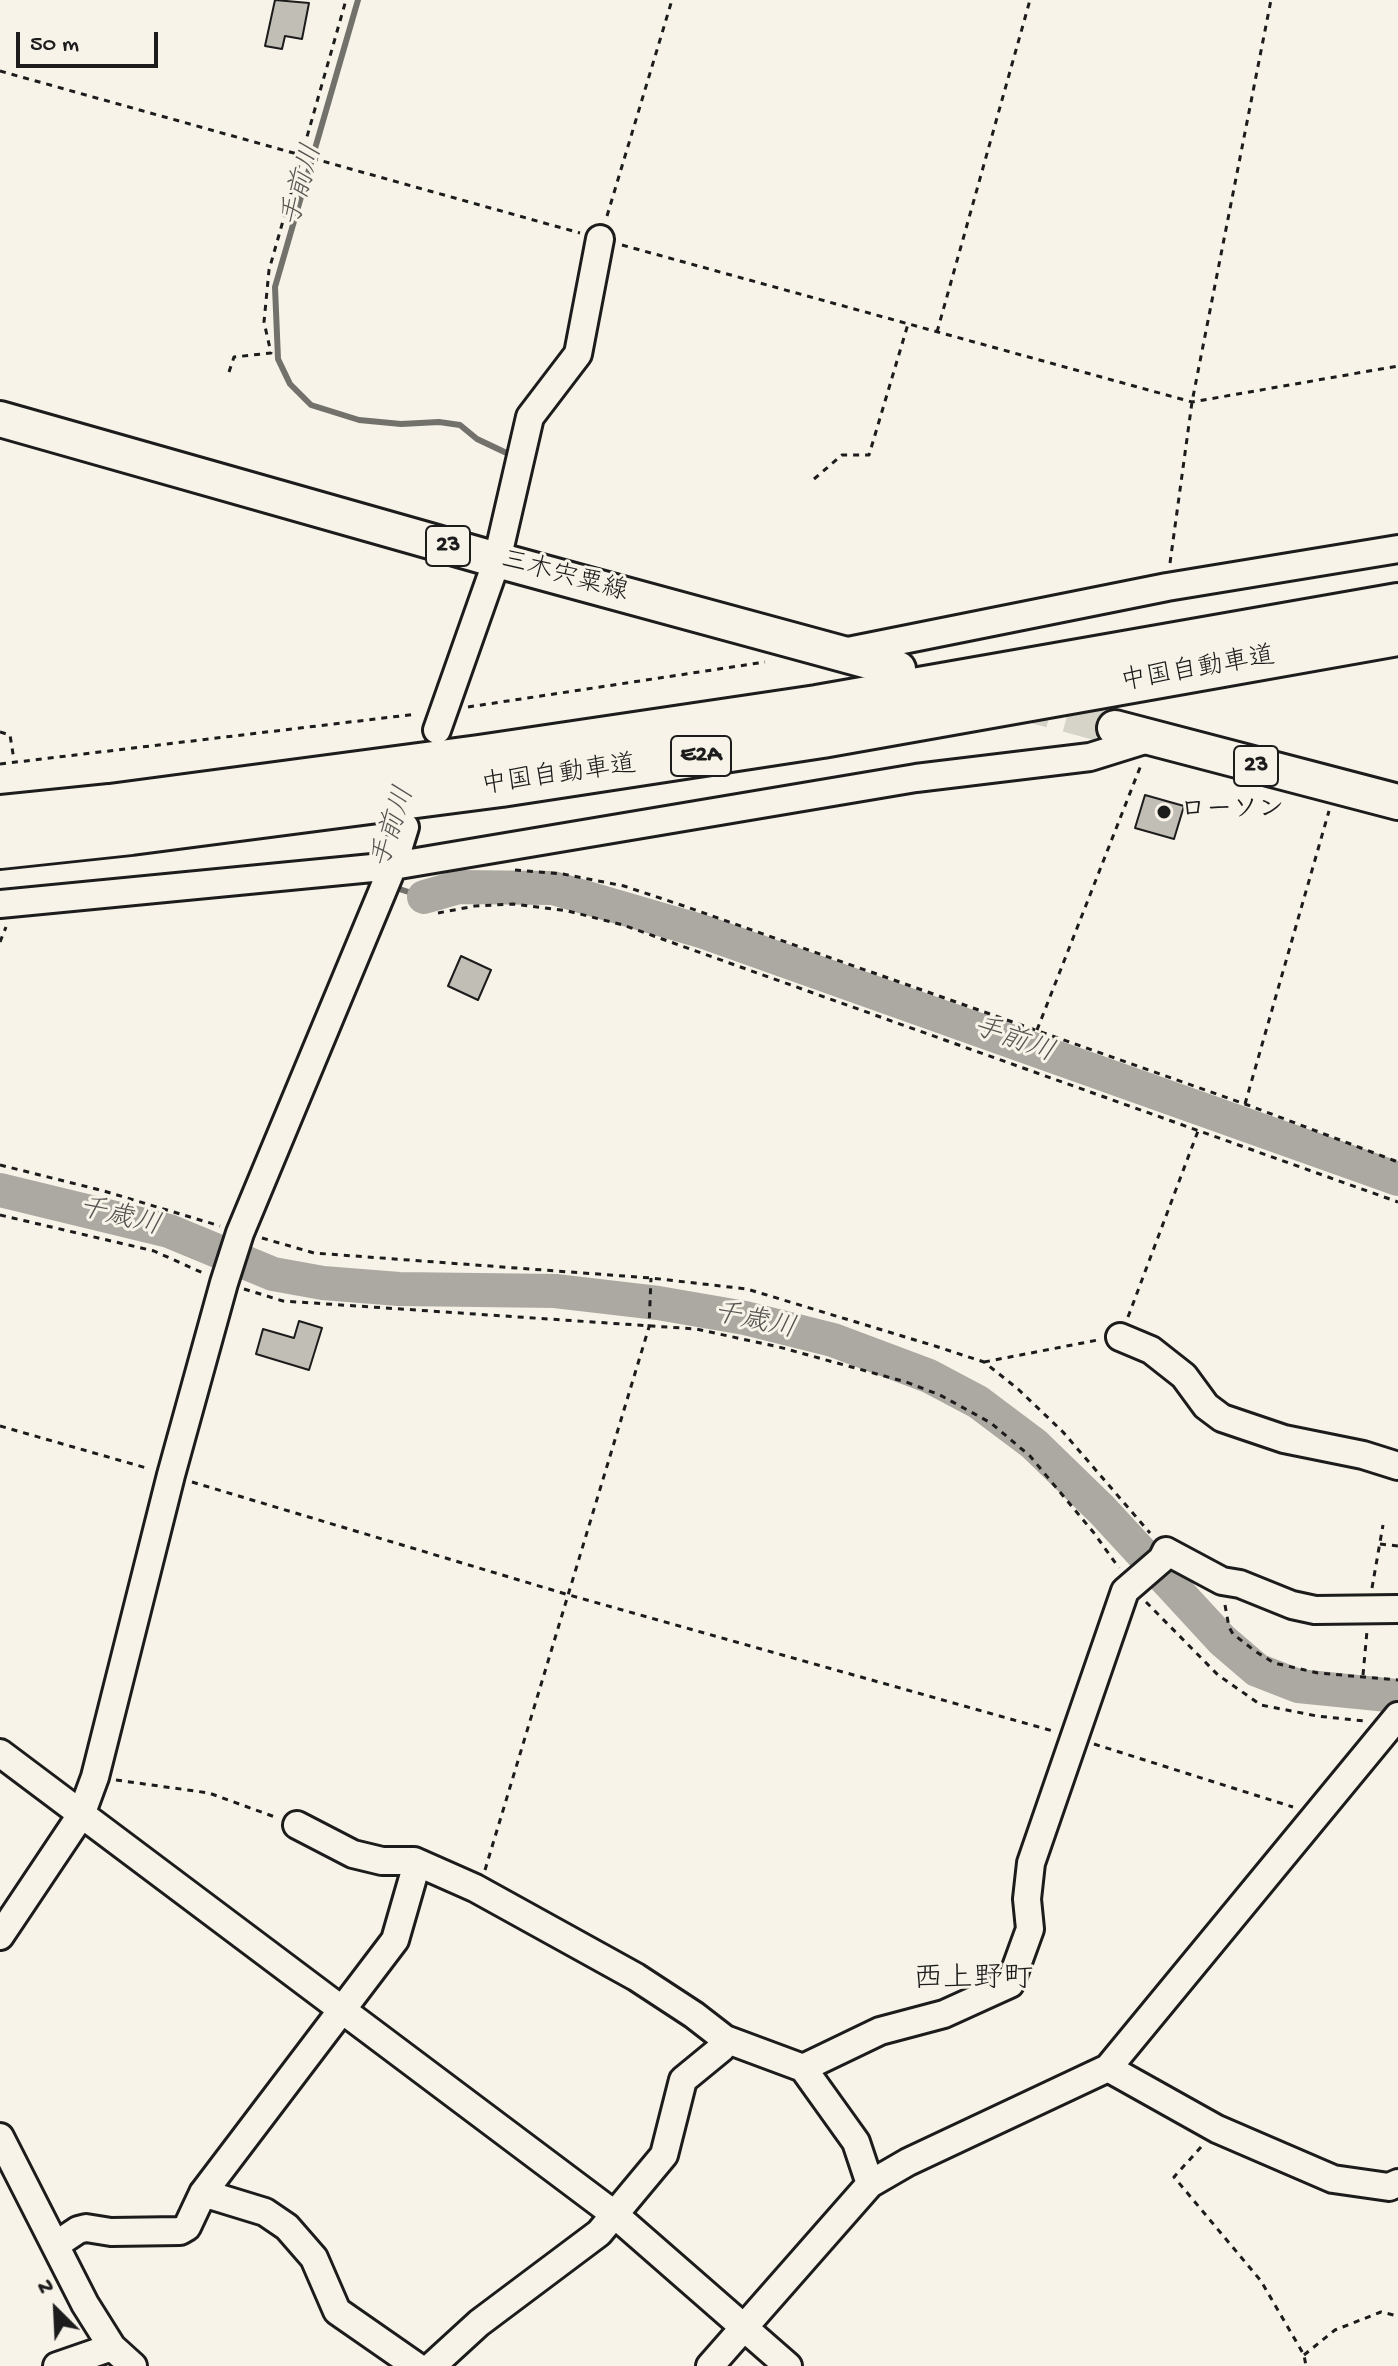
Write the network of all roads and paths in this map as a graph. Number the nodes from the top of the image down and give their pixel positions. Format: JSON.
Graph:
{"nodes":[{"id":1,"x":346,"y":0,"type":"edge"},
{"id":2,"x":672,"y":0,"type":"edge"},
{"id":3,"x":1030,"y":0,"type":"edge"},
{"id":4,"x":1271,"y":0,"type":"edge"},
{"id":5,"x":0,"y":71,"type":"edge"},
{"id":6,"x":302,"y":156,"type":"junction"},
{"id":7,"x":600,"y":239,"type":"junction"},
{"id":8,"x":908,"y":324,"type":"junction"},
{"id":9,"x":937,"y":332,"type":"junction"},
{"id":10,"x":1398,"y":366,"type":"edge"},
{"id":11,"x":229,"y":372,"type":"dead end"},
{"id":12,"x":1192,"y":402,"type":"junction"},
{"id":13,"x":0,"y":419,"type":"edge"},
{"id":14,"x":814,"y":479,"type":"dead end"},
{"id":15,"x":1398,"y":549,"type":"edge"},
{"id":16,"x":497,"y":560,"type":"junction"},
{"id":17,"x":1167,"y":587,"type":"junction"},
{"id":18,"x":1398,"y":604,"type":"edge"},
{"id":19,"x":1398,"y":635,"type":"edge"},
{"id":20,"x":839,"y":653,"type":"junction"},
{"id":21,"x":898,"y":669,"type":"dead end"},
{"id":22,"x":1115,"y":728,"type":"tunnel mouth"},
{"id":23,"x":437,"y":730,"type":"dead end"},
{"id":24,"x":0,"y":732,"type":"edge"},
{"id":25,"x":1151,"y":738,"type":"junction"},
{"id":26,"x":14,"y":762,"type":"dead end"},
{"id":27,"x":1334,"y":787,"type":"junction"},
{"id":28,"x":1398,"y":802,"type":"edge"},
{"id":29,"x":0,"y":816,"type":"edge"},
{"id":30,"x":405,"y":827,"type":"dead end"},
{"id":31,"x":0,"y":848,"type":"edge"},
{"id":32,"x":393,"y":866,"type":"junction"},
{"id":33,"x":508,"y":869,"type":"dead end"},
{"id":34,"x":0,"y":904,"type":"edge"},
{"id":35,"x":438,"y":913,"type":"dead end"},
{"id":36,"x":1037,"y":1030,"type":"junction"},
{"id":37,"x":1245,"y":1104,"type":"junction"},
{"id":38,"x":1198,"y":1131,"type":"junction"},
{"id":39,"x":1398,"y":1162,"type":"edge"},
{"id":40,"x":0,"y":1165,"type":"edge"},
{"id":41,"x":1398,"y":1202,"type":"edge"},
{"id":42,"x":0,"y":1215,"type":"edge"},
{"id":43,"x":239,"y":1237,"type":"junction"},
{"id":44,"x":651,"y":1278,"type":"junction"},
{"id":45,"x":225,"y":1279,"type":"junction"},
{"id":46,"x":649,"y":1327,"type":"junction"},
{"id":47,"x":1120,"y":1337,"type":"junction"},
{"id":48,"x":984,"y":1362,"type":"junction"},
{"id":49,"x":0,"y":1426,"type":"edge"},
{"id":50,"x":1398,"y":1466,"type":"edge"},
{"id":51,"x":171,"y":1475,"type":"junction"},
{"id":52,"x":1380,"y":1544,"type":"dead end"},
{"id":53,"x":1398,"y":1546,"type":"edge"},
{"id":54,"x":1164,"y":1555,"type":"junction"},
{"id":55,"x":1134,"y":1581,"type":"junction"},
{"id":56,"x":1222,"y":1581,"type":"junction"},
{"id":57,"x":569,"y":1595,"type":"junction"},
{"id":58,"x":1398,"y":1609,"type":"edge"},
{"id":59,"x":1398,"y":1680,"type":"edge"},
{"id":60,"x":1396,"y":1719,"type":"edge"},
{"id":61,"x":1076,"y":1738,"type":"junction"},
{"id":62,"x":0,"y":1753,"type":"edge"},
{"id":63,"x":95,"y":1777,"type":"junction"},
{"id":64,"x":1315,"y":1814,"type":"junction"},
{"id":65,"x":81,"y":1815,"type":"junction"},
{"id":66,"x":297,"y":1825,"type":"joint"},
{"id":67,"x":414,"y":1861,"type":"junction"},
{"id":68,"x":475,"y":1888,"type":"junction"},
{"id":69,"x":0,"y":1936,"type":"edge"},
{"id":70,"x":341,"y":2010,"type":"junction"},
{"id":71,"x":725,"y":2039,"type":"junction"},
{"id":72,"x":803,"y":2068,"type":"junction"},
{"id":73,"x":1108,"y":2068,"type":"junction"},
{"id":74,"x":1217,"y":2129,"type":"junction"},
{"id":75,"x":0,"y":2137,"type":"edge"},
{"id":76,"x":1398,"y":2183,"type":"edge"},
{"id":77,"x":870,"y":2184,"type":"junction"},
{"id":78,"x":203,"y":2193,"type":"junction"},
{"id":79,"x":614,"y":2214,"type":"junction"},
{"id":80,"x":57,"y":2244,"type":"junction"},
{"id":81,"x":1398,"y":2316,"type":"edge"},
{"id":82,"x":746,"y":2327,"type":"junction"},
{"id":83,"x":112,"y":2347,"type":"junction"},
{"id":84,"x":1304,"y":2355,"type":"junction"},
{"id":85,"x":73,"y":2364,"type":"edge"},
{"id":86,"x":133,"y":2366,"type":"edge"},
{"id":87,"x":416,"y":2366,"type":"edge"},
{"id":88,"x":432,"y":2366,"type":"edge"},
{"id":89,"x":710,"y":2366,"type":"edge"},
{"id":90,"x":788,"y":2366,"type":"edge"},
{"id":91,"x":1306,"y":2366,"type":"edge"}],
"edges":[{"from":1,"to":6,"type":"path"},
{"from":2,"to":7,"type":"path"},
{"from":3,"to":9,"type":"path"},
{"from":4,"to":12,"type":"path"},
{"from":5,"to":6,"type":"path"},
{"from":6,"to":7,"type":"path"},
{"from":6,"to":11,"type":"path"},
{"from":7,"to":8,"type":"path"},
{"from":7,"to":16,"type":"street"},
{"from":8,"to":9,"type":"path"},
{"from":8,"to":14,"type":"path"},
{"from":9,"to":12,"type":"path"},
{"from":10,"to":12,"type":"path"},
{"from":12,"to":17,"type":"path"},
{"from":13,"to":16,"type":"main road","name":"三木宍粟線","number":"23"},
{"from":15,"to":17,"type":"street"},
{"from":16,"to":20,"type":"main road","name":"三木宍粟線","number":"23"},
{"from":16,"to":23,"type":"street"},
{"from":17,"to":20,"type":"street"},
{"from":18,"to":29,"type":"highway","name":"中国自動車道","number":"E2A"},
{"from":19,"to":31,"type":"highway","name":"中国自動車道","number":"E2A"},
{"from":20,"to":21,"type":"main road","name":"三木宍粟線","number":"23"},
{"from":22,"to":25,"type":"main road","number":"23"},
{"from":24,"to":26,"type":"path"},
{"from":25,"to":27,"type":"main road","number":"23"},
{"from":25,"to":32,"type":"street"},
{"from":25,"to":36,"type":"path"},
{"from":27,"to":28,"type":"main road","number":"23"},
{"from":27,"to":37,"type":"path"},
{"from":30,"to":32,"type":"street"},
{"from":32,"to":34,"type":"street"},
{"from":32,"to":43,"type":"street"},
{"from":33,"to":36,"type":"path"},
{"from":35,"to":38,"type":"path"},
{"from":36,"to":37,"type":"path"},
{"from":37,"to":39,"type":"path"},
{"from":38,"to":41,"type":"path"},
{"from":38,"to":47,"type":"path"},
{"from":40,"to":43,"type":"path"},
{"from":42,"to":45,"type":"path"},
{"from":43,"to":44,"type":"path"},
{"from":43,"to":45,"type":"street"},
{"from":44,"to":46,"type":"path"},
{"from":44,"to":48,"type":"path"},
{"from":45,"to":46,"type":"path"},
{"from":45,"to":51,"type":"street"},
{"from":46,"to":55,"type":"path"},
{"from":46,"to":57,"type":"path"},
{"from":47,"to":48,"type":"path"},
{"from":47,"to":50,"type":"street"},
{"from":48,"to":54,"type":"path"},
{"from":49,"to":51,"type":"path"},
{"from":51,"to":57,"type":"path"},
{"from":51,"to":63,"type":"street"},
{"from":52,"to":53,"type":"path"},
{"from":54,"to":55,"type":"street"},
{"from":54,"to":56,"type":"street"},
{"from":55,"to":60,"type":"path"},
{"from":55,"to":61,"type":"street"},
{"from":56,"to":58,"type":"street"},
{"from":56,"to":59,"type":"path"},
{"from":57,"to":61,"type":"path"},
{"from":57,"to":68,"type":"path"},
{"from":60,"to":64,"type":"street"},
{"from":61,"to":64,"type":"path"},
{"from":61,"to":72,"type":"street"},
{"from":62,"to":65,"type":"street"},
{"from":63,"to":65,"type":"street"},
{"from":63,"to":66,"type":"path"},
{"from":64,"to":73,"type":"street"},
{"from":65,"to":69,"type":"street"},
{"from":65,"to":70,"type":"street"},
{"from":66,"to":67,"type":"street"},
{"from":67,"to":68,"type":"street"},
{"from":67,"to":70,"type":"street"},
{"from":68,"to":71,"type":"street"},
{"from":70,"to":78,"type":"street"},
{"from":70,"to":79,"type":"street"},
{"from":71,"to":72,"type":"street"},
{"from":71,"to":79,"type":"street"},
{"from":72,"to":77,"type":"street"},
{"from":73,"to":74,"type":"street"},
{"from":73,"to":77,"type":"street"},
{"from":74,"to":76,"type":"street"},
{"from":74,"to":84,"type":"path"},
{"from":75,"to":80,"type":"street"},
{"from":77,"to":82,"type":"street"},
{"from":78,"to":80,"type":"street"},
{"from":78,"to":87,"type":"street"},
{"from":79,"to":82,"type":"street"},
{"from":79,"to":88,"type":"street"},
{"from":80,"to":83,"type":"street"},
{"from":81,"to":84,"type":"path"},
{"from":82,"to":89,"type":"street"},
{"from":82,"to":90,"type":"street"},
{"from":83,"to":85,"type":"street"},
{"from":83,"to":86,"type":"street"},
{"from":84,"to":91,"type":"path"}]}
